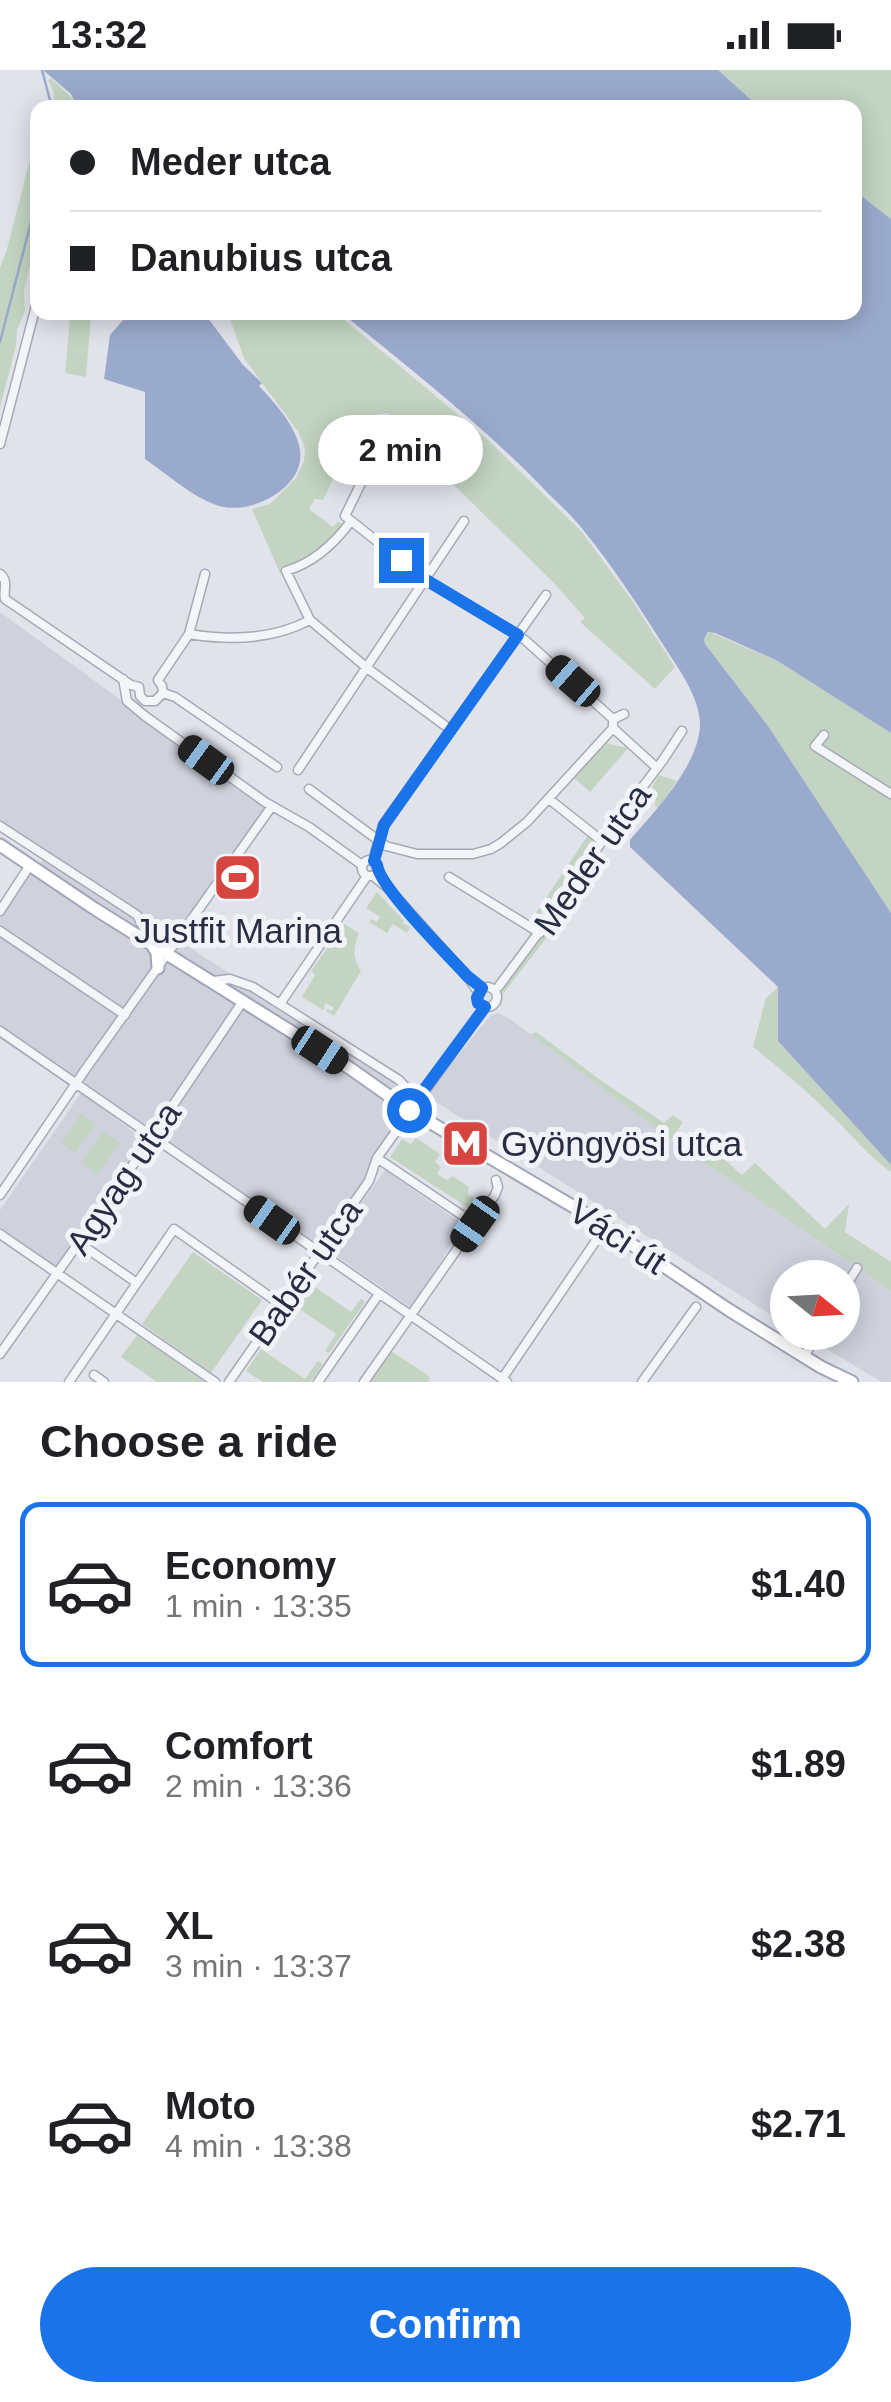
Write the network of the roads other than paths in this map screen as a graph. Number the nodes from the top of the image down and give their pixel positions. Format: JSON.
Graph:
{"nodes":[{"id":1,"x":32,"y":320,"type":"edge"},
{"id":2,"x":0,"y":444,"type":"edge"},
{"id":3,"x":386,"y":444,"type":"dead end"},
{"id":4,"x":348,"y":519,"type":"junction"},
{"id":5,"x":464,"y":522,"type":"dead end"},
{"id":6,"x":204,"y":574,"type":"dead end"},
{"id":7,"x":2,"y":576,"type":"edge"},
{"id":8,"x":426,"y":580,"type":"junction"},
{"id":9,"x":546,"y":595,"type":"dead end"},
{"id":10,"x":310,"y":620,"type":"junction"},
{"id":11,"x":190,"y":634,"type":"junction"},
{"id":12,"x":518,"y":635,"type":"junction"},
{"id":13,"x":367,"y":668,"type":"junction"},
{"id":14,"x":122,"y":679,"type":"junction"},
{"id":15,"x":162,"y":693,"type":"junction"},
{"id":16,"x":624,"y":714,"type":"dead end"},
{"id":17,"x":613,"y":724,"type":"junction"},
{"id":18,"x":451,"y":730,"type":"junction"},
{"id":19,"x":682,"y":731,"type":"dead end"},
{"id":20,"x":824,"y":735,"type":"dead end"},
{"id":21,"x":277,"y":767,"type":"dead end"},
{"id":22,"x":657,"y":768,"type":"junction"},
{"id":23,"x":298,"y":770,"type":"dead end"},
{"id":24,"x":310,"y":788,"type":"dead end"},
{"id":25,"x":891,"y":794,"type":"edge"},
{"id":26,"x":548,"y":799,"type":"junction"},
{"id":27,"x":272,"y":806,"type":"junction"},
{"id":28,"x":0,"y":826,"type":"edge"},
{"id":29,"x":378,"y":839,"type":"junction"},
{"id":30,"x":602,"y":841,"type":"junction"},
{"id":31,"x":0,"y":845,"type":"edge"},
{"id":32,"x":367,"y":863,"type":"junction"},
{"id":33,"x":30,"y":864,"type":"junction"},
{"id":34,"x":372,"y":874,"type":"junction"},
{"id":35,"x":449,"y":877,"type":"dead end"},
{"id":36,"x":0,"y":912,"type":"edge"},
{"id":37,"x":0,"y":931,"type":"edge"},
{"id":38,"x":540,"y":933,"type":"junction"},
{"id":39,"x":153,"y":946,"type":"junction"},
{"id":40,"x":168,"y":954,"type":"junction"},
{"id":41,"x":158,"y":968,"type":"junction"},
{"id":42,"x":210,"y":981,"type":"junction"},
{"id":43,"x":500,"y":986,"type":"dead end"},
{"id":44,"x":480,"y":990,"type":"junction"},
{"id":45,"x":243,"y":1001,"type":"junction"},
{"id":46,"x":280,"y":1004,"type":"junction"},
{"id":47,"x":482,"y":1006,"type":"junction"},
{"id":48,"x":125,"y":1015,"type":"junction"},
{"id":49,"x":0,"y":1031,"type":"edge"},
{"id":50,"x":85,"y":1070,"type":"junction"},
{"id":51,"x":67,"y":1077,"type":"junction"},
{"id":52,"x":76,"y":1083,"type":"junction"},
{"id":53,"x":416,"y":1100,"type":"junction"},
{"id":54,"x":153,"y":1137,"type":"junction"},
{"id":55,"x":376,"y":1158,"type":"junction"},
{"id":56,"x":496,"y":1180,"type":"dead end"},
{"id":57,"x":0,"y":1195,"type":"edge"},
{"id":58,"x":475,"y":1224,"type":"junction"},
{"id":59,"x":0,"y":1234,"type":"edge"},
{"id":60,"x":595,"y":1242,"type":"dead end"},
{"id":61,"x":80,"y":1243,"type":"junction"},
{"id":62,"x":320,"y":1253,"type":"junction"},
{"id":63,"x":58,"y":1274,"type":"junction"},
{"id":64,"x":137,"y":1283,"type":"junction"},
{"id":65,"x":380,"y":1294,"type":"junction"},
{"id":66,"x":283,"y":1306,"type":"junction"},
{"id":67,"x":696,"y":1307,"type":"dead end"},
{"id":68,"x":116,"y":1314,"type":"junction"},
{"id":69,"x":411,"y":1315,"type":"junction"},
{"id":70,"x":808,"y":1350,"type":"edge"},
{"id":71,"x":0,"y":1354,"type":"edge"},
{"id":72,"x":804,"y":1357,"type":"junction"},
{"id":73,"x":821,"y":1367,"type":"junction"},
{"id":74,"x":94,"y":1375,"type":"dead end"},
{"id":75,"x":505,"y":1380,"type":"edge"},
{"id":76,"x":69,"y":1382,"type":"edge"},
{"id":77,"x":104,"y":1382,"type":"edge"},
{"id":78,"x":215,"y":1382,"type":"edge"},
{"id":79,"x":229,"y":1382,"type":"edge"},
{"id":80,"x":318,"y":1382,"type":"edge"},
{"id":81,"x":364,"y":1382,"type":"edge"},
{"id":82,"x":642,"y":1382,"type":"edge"},
{"id":83,"x":835,"y":1382,"type":"edge"},
{"id":84,"x":852,"y":1382,"type":"edge"}],
"edges":[{"from":1,"to":2,"type":"street"},
{"from":3,"to":4,"type":"street"},
{"from":4,"to":8,"type":"street"},
{"from":4,"to":10,"type":"street"},
{"from":5,"to":8,"type":"street"},
{"from":6,"to":11,"type":"street"},
{"from":7,"to":14,"type":"street"},
{"from":8,"to":12,"type":"street"},
{"from":8,"to":13,"type":"street"},
{"from":9,"to":12,"type":"street"},
{"from":10,"to":11,"type":"street"},
{"from":10,"to":13,"type":"street"},
{"from":11,"to":15,"type":"street"},
{"from":12,"to":17,"type":"street"},
{"from":12,"to":18,"type":"street"},
{"from":13,"to":18,"type":"street"},
{"from":13,"to":23,"type":"street"},
{"from":14,"to":15,"type":"street"},
{"from":14,"to":27,"type":"street"},
{"from":15,"to":21,"type":"street"},
{"from":16,"to":17,"type":"street"},
{"from":17,"to":22,"type":"street"},
{"from":17,"to":26,"type":"street"},
{"from":18,"to":29,"type":"street"},
{"from":19,"to":22,"type":"street","name":"Meder utca"},
{"from":20,"to":25,"type":"street"},
{"from":22,"to":30,"type":"street","name":"Meder utca"},
{"from":24,"to":29,"type":"street"},
{"from":26,"to":29,"type":"street"},
{"from":26,"to":30,"type":"street"},
{"from":27,"to":32,"type":"street"},
{"from":27,"to":40,"type":"street"},
{"from":28,"to":39,"type":"street"},
{"from":29,"to":32,"type":"street"},
{"from":30,"to":38,"type":"street","name":"Meder utca"},
{"from":31,"to":33,"type":"main road","name":"Váci út"},
{"from":32,"to":34,"type":"street"},
{"from":32,"to":34,"type":"street"},
{"from":33,"to":36,"type":"street"},
{"from":33,"to":39,"type":"main road","name":"Váci út"},
{"from":34,"to":44,"type":"street"},
{"from":34,"to":46,"type":"street"},
{"from":35,"to":38,"type":"street"},
{"from":37,"to":48,"type":"street"},
{"from":38,"to":43,"type":"street","name":"Meder utca"},
{"from":39,"to":40,"type":"main road","name":"Váci út"},
{"from":39,"to":41,"type":"main road"},
{"from":40,"to":41,"type":"street"},
{"from":40,"to":42,"type":"main road","name":"Váci út"},
{"from":41,"to":48,"type":"street"},
{"from":42,"to":45,"type":"main road","name":"Váci út"},
{"from":42,"to":46,"type":"street","name":"Váci út"},
{"from":44,"to":47,"type":"street"},
{"from":44,"to":47,"type":"street"},
{"from":45,"to":53,"type":"main road","name":"Váci út"},
{"from":45,"to":54,"type":"street","name":"Agyag utca"},
{"from":46,"to":53,"type":"street","name":"Váci út"},
{"from":47,"to":53,"type":"street"},
{"from":48,"to":50,"type":"street"},
{"from":49,"to":51,"type":"street"},
{"from":50,"to":51,"type":"street"},
{"from":50,"to":52,"type":"street"},
{"from":51,"to":52,"type":"street"},
{"from":52,"to":54,"type":"street"},
{"from":52,"to":57,"type":"street"},
{"from":53,"to":55,"type":"street","name":"Babér utca"},
{"from":53,"to":72,"type":"main road","name":"Váci út"},
{"from":54,"to":61,"type":"street","name":"Agyag utca"},
{"from":54,"to":62,"type":"street"},
{"from":55,"to":58,"type":"street"},
{"from":55,"to":62,"type":"street","name":"Babér utca"},
{"from":56,"to":58,"type":"street"},
{"from":58,"to":69,"type":"street"},
{"from":59,"to":63,"type":"street"},
{"from":60,"to":75,"type":"street"},
{"from":61,"to":63,"type":"street","name":"Agyag utca"},
{"from":61,"to":64,"type":"street"},
{"from":62,"to":65,"type":"street"},
{"from":62,"to":66,"type":"street","name":"Babér utca"},
{"from":63,"to":68,"type":"street"},
{"from":63,"to":71,"type":"street","name":"Agyag utca"},
{"from":64,"to":66,"type":"street"},
{"from":64,"to":68,"type":"street"},
{"from":65,"to":69,"type":"street"},
{"from":65,"to":80,"type":"street"},
{"from":66,"to":79,"type":"street","name":"Babér utca"},
{"from":67,"to":82,"type":"street"},
{"from":68,"to":76,"type":"street"},
{"from":68,"to":78,"type":"street"},
{"from":69,"to":75,"type":"street"},
{"from":69,"to":81,"type":"street"},
{"from":70,"to":72,"type":"street"},
{"from":72,"to":73,"type":"main road","name":"Váci út"},
{"from":73,"to":83,"type":"main road","name":"Váci út"},
{"from":73,"to":84,"type":"main road","name":"Váci út"},
{"from":74,"to":77,"type":"street"}]}
